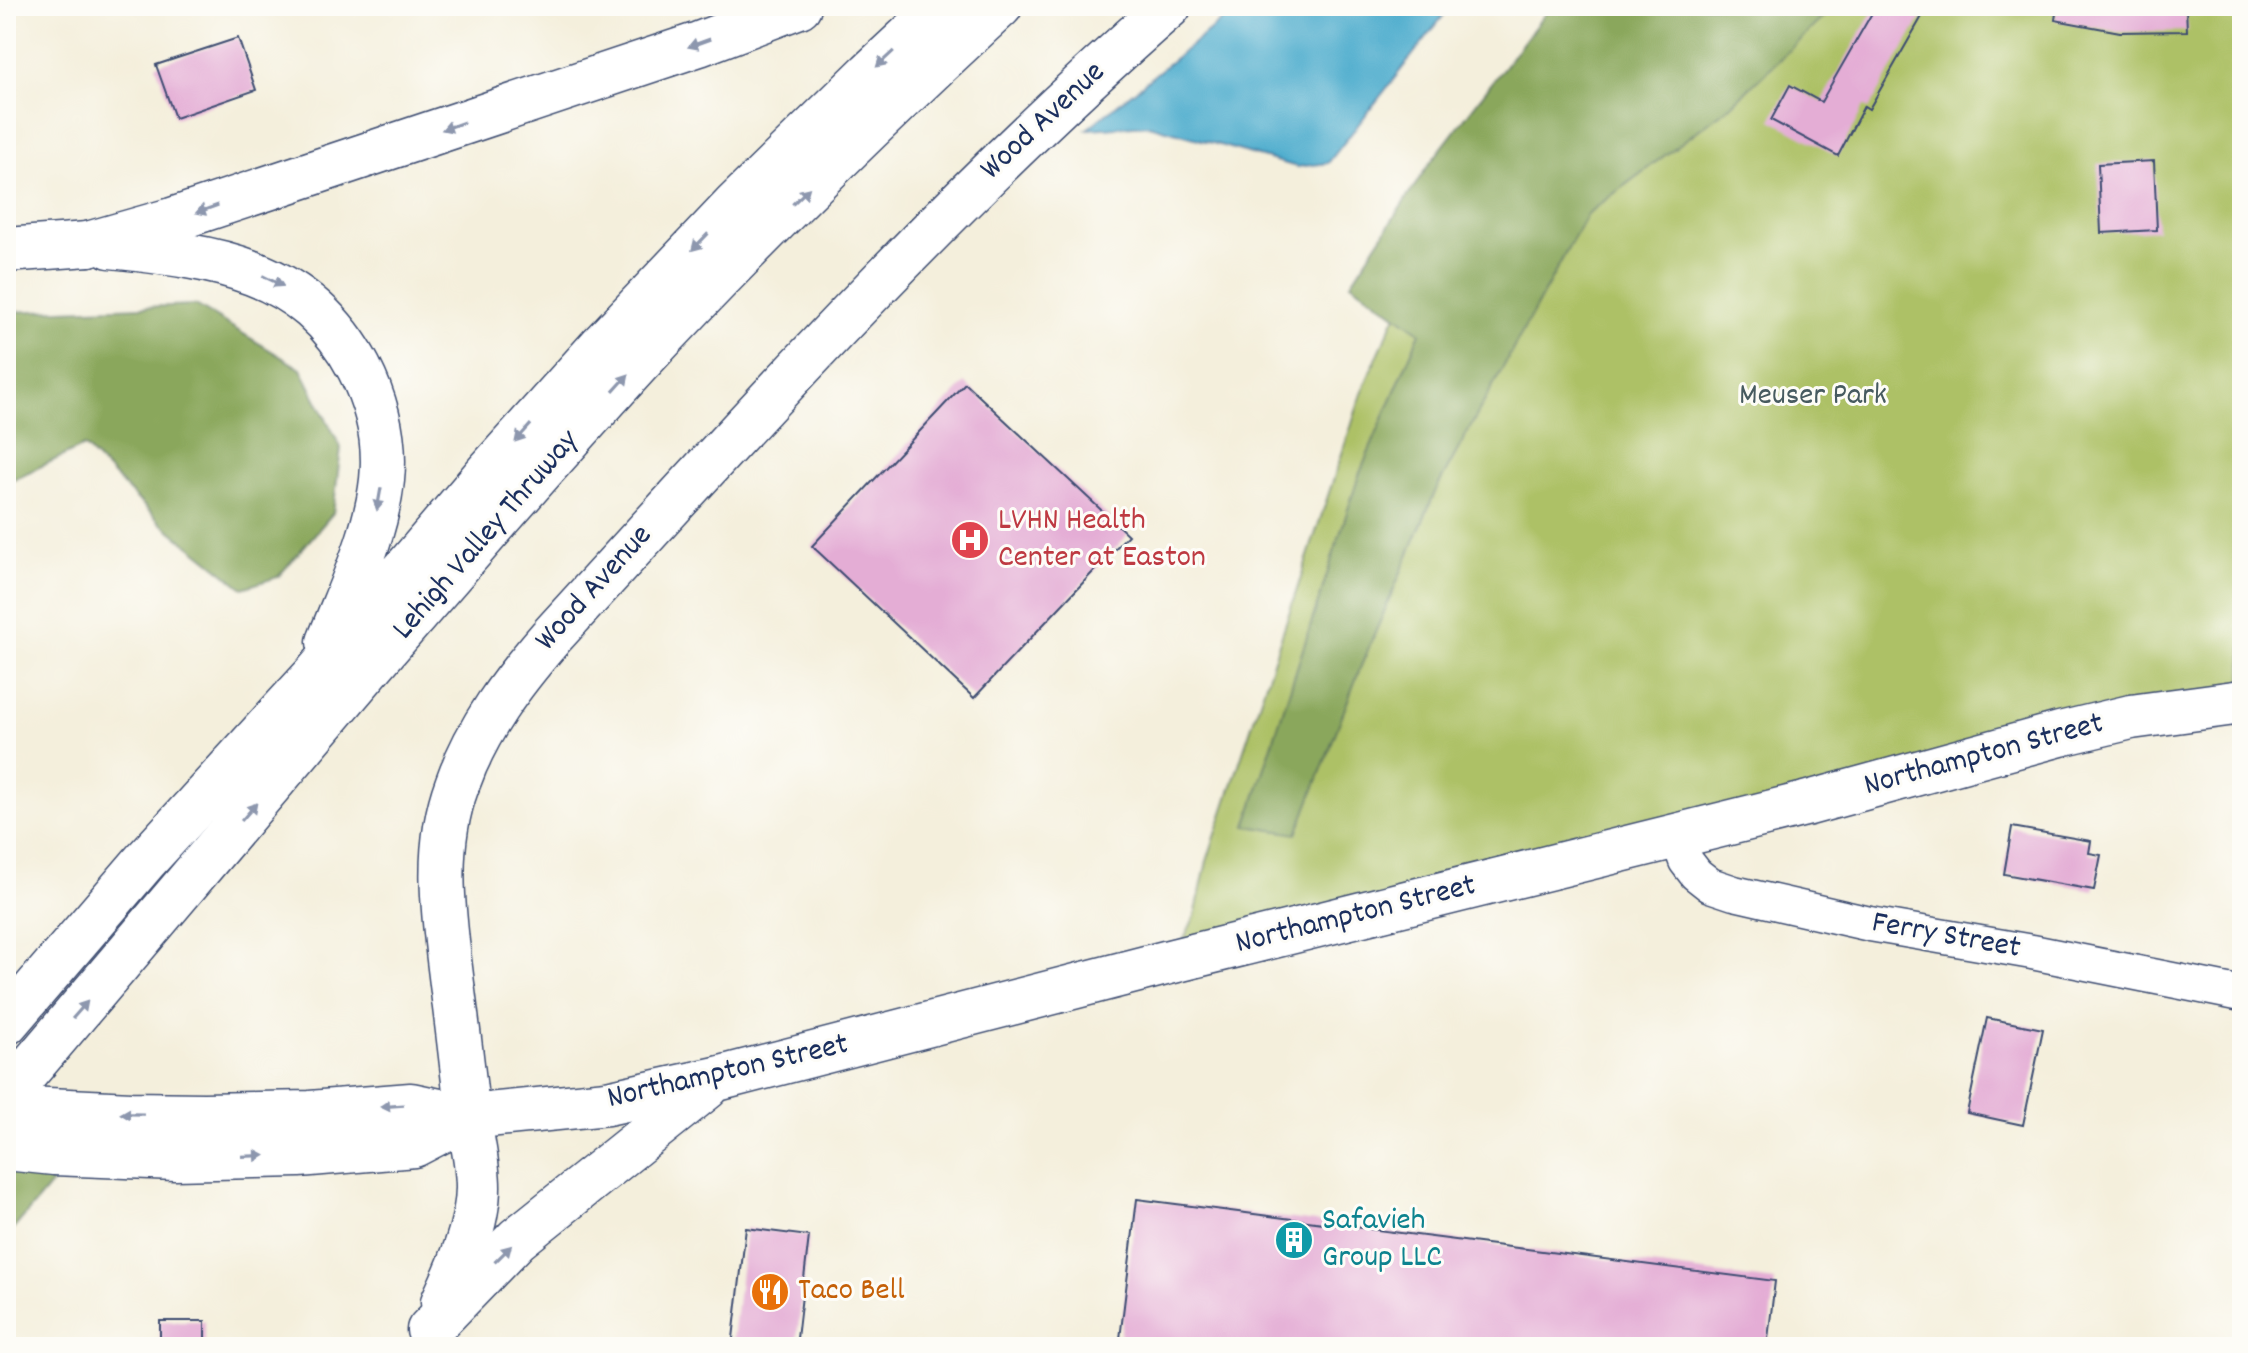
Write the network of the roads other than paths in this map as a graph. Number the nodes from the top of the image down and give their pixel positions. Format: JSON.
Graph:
{"nodes":[{"id":1,"x":799,"y":6,"type":"edge"},
{"id":2,"x":942,"y":6,"type":"edge"},
{"id":3,"x":1000,"y":6,"type":"edge"},
{"id":4,"x":1169,"y":6,"type":"edge"},
{"id":5,"x":88,"y":244,"type":"junction"},
{"id":6,"x":6,"y":250,"type":"edge"},
{"id":7,"x":317,"y":673,"type":"junction"},
{"id":8,"x":2242,"y":702,"type":"edge"},
{"id":9,"x":1677,"y":836,"type":"junction"},
{"id":10,"x":2242,"y":994,"type":"edge"},
{"id":11,"x":6,"y":1023,"type":"edge"},
{"id":12,"x":717,"y":1079,"type":"junction"},
{"id":13,"x":18,"y":1082,"type":"edge"},
{"id":14,"x":6,"y":1108,"type":"edge"},
{"id":15,"x":468,"y":1117,"type":"junction"},
{"id":16,"x":6,"y":1148,"type":"edge"},
{"id":17,"x":424,"y":1339,"type":"edge"}],
"edges":[{"from":1,"to":5,"type":"main road","one_way":true},
{"from":2,"to":7,"type":"main road","name":"Lehigh Valley Thruway","one_way":true},
{"from":13,"to":3,"type":"main road","name":"Lehigh Valley Thruway","one_way":true},
{"from":4,"to":15,"type":"main road","name":"Wood Avenue"},
{"from":5,"to":6,"type":"main road"},
{"from":5,"to":7,"type":"main road","one_way":true},
{"from":7,"to":11,"type":"main road","name":"Lehigh Valley Thruway"},
{"from":8,"to":9,"type":"main road","name":"Northampton Street"},
{"from":9,"to":10,"type":"street","name":"Ferry Street"},
{"from":9,"to":12,"type":"main road","name":"Northampton Street"},
{"from":12,"to":15,"type":"main road","name":"Northampton Street"},
{"from":17,"to":12,"type":"main road","one_way":true},
{"from":15,"to":14,"type":"main road","name":"Northampton Street","one_way":true},
{"from":16,"to":15,"type":"main road","name":"Northampton Street","one_way":true},
{"from":15,"to":17,"type":"main road","name":"Wood Avenue"}]}
